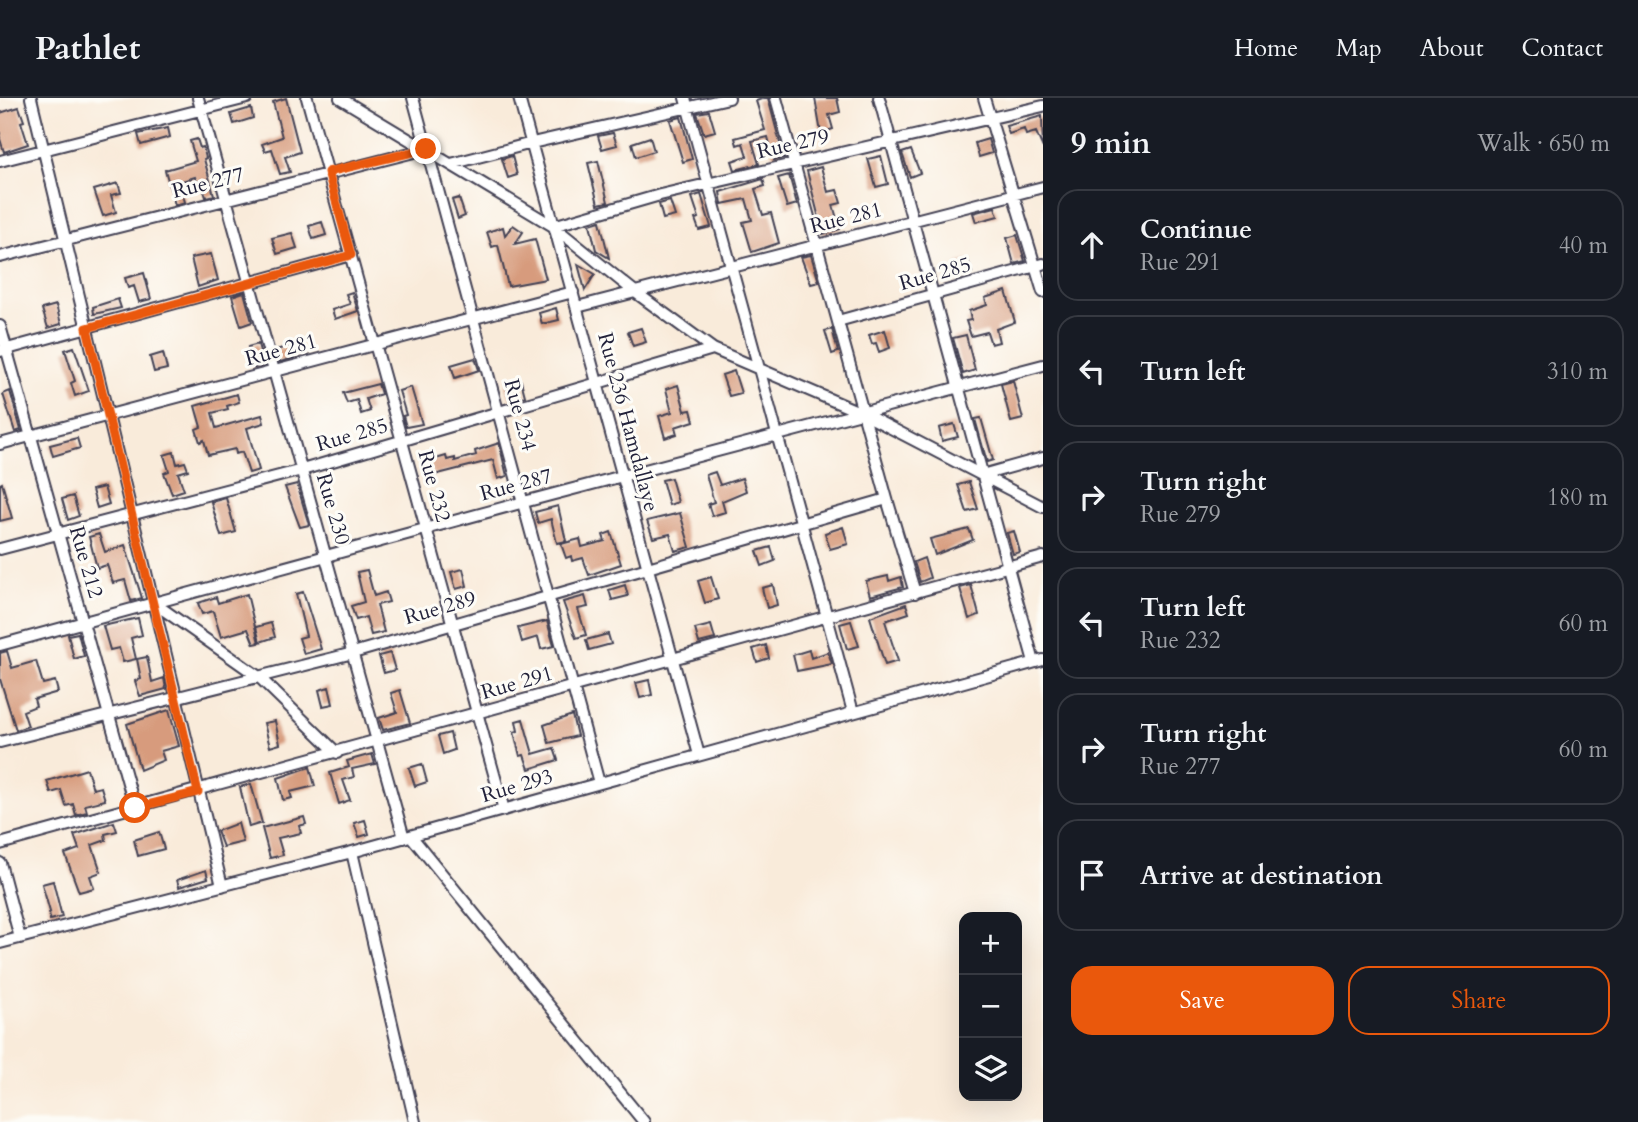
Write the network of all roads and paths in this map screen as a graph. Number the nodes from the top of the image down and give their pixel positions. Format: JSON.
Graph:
{"nodes":[{"id":1,"x":32,"y":98,"type":"edge"},
{"id":2,"x":198,"y":98,"type":"edge"},
{"id":3,"x":247,"y":98,"type":"edge"},
{"id":4,"x":307,"y":98,"type":"edge"},
{"id":5,"x":340,"y":98,"type":"edge"},
{"id":6,"x":413,"y":98,"type":"edge"},
{"id":7,"x":519,"y":98,"type":"edge"},
{"id":8,"x":729,"y":98,"type":"edge"},
{"id":9,"x":776,"y":98,"type":"edge"},
{"id":10,"x":879,"y":98,"type":"edge"},
{"id":11,"x":984,"y":98,"type":"edge"},
{"id":12,"x":687,"y":103,"type":"edge"},
{"id":13,"x":1043,"y":106,"type":"edge"},
{"id":14,"x":201,"y":110,"type":"junction"},
{"id":15,"x":990,"y":118,"type":"junction"},
{"id":16,"x":890,"y":141,"type":"junction"},
{"id":17,"x":532,"y":143,"type":"junction"},
{"id":18,"x":426,"y":149,"type":"junction"},
{"id":19,"x":44,"y":150,"type":"junction"},
{"id":20,"x":0,"y":161,"type":"edge"},
{"id":21,"x":794,"y":163,"type":"junction"},
{"id":22,"x":452,"y":164,"type":"junction"},
{"id":23,"x":328,"y":172,"type":"junction"},
{"id":24,"x":708,"y":183,"type":"junction"},
{"id":25,"x":1043,"y":187,"type":"edge"},
{"id":26,"x":1013,"y":195,"type":"junction"},
{"id":27,"x":226,"y":198,"type":"junction"},
{"id":28,"x":912,"y":221,"type":"junction"},
{"id":29,"x":553,"y":226,"type":"junction"},
{"id":30,"x":66,"y":240,"type":"junction"},
{"id":31,"x":817,"y":245,"type":"junction"},
{"id":32,"x":351,"y":255,"type":"junction"},
{"id":33,"x":0,"y":257,"type":"edge"},
{"id":34,"x":1039,"y":265,"type":"edge"},
{"id":35,"x":732,"y":267,"type":"junction"},
{"id":36,"x":250,"y":283,"type":"junction"},
{"id":37,"x":573,"y":292,"type":"junction"},
{"id":38,"x":635,"y":292,"type":"junction"},
{"id":39,"x":1043,"y":292,"type":"edge"},
{"id":40,"x":933,"y":295,"type":"junction"},
{"id":41,"x":576,"y":307,"type":"junction"},
{"id":42,"x":474,"y":318,"type":"junction"},
{"id":43,"x":838,"y":321,"type":"junction"},
{"id":44,"x":0,"y":326,"type":"edge"},
{"id":45,"x":87,"y":328,"type":"junction"},
{"id":46,"x":375,"y":345,"type":"junction"},
{"id":47,"x":713,"y":349,"type":"junction"},
{"id":48,"x":3,"y":350,"type":"edge"},
{"id":49,"x":1043,"y":365,"type":"edge"},
{"id":50,"x":758,"y":369,"type":"junction"},
{"id":51,"x":275,"y":371,"type":"junction"},
{"id":52,"x":597,"y":383,"type":"junction"},
{"id":53,"x":958,"y":388,"type":"junction"},
{"id":54,"x":499,"y":412,"type":"junction"},
{"id":55,"x":108,"y":414,"type":"junction"},
{"id":56,"x":864,"y":414,"type":"junction"},
{"id":57,"x":31,"y":436,"type":"junction"},
{"id":58,"x":778,"y":436,"type":"junction"},
{"id":59,"x":402,"y":440,"type":"junction"},
{"id":60,"x":0,"y":444,"type":"edge"},
{"id":61,"x":1043,"y":458,"type":"edge"},
{"id":62,"x":302,"y":470,"type":"junction"},
{"id":63,"x":982,"y":475,"type":"junction"},
{"id":64,"x":623,"y":477,"type":"junction"},
{"id":65,"x":887,"y":499,"type":"junction"},
{"id":66,"x":524,"y":502,"type":"junction"},
{"id":67,"x":1043,"y":507,"type":"edge"},
{"id":68,"x":132,"y":514,"type":"junction"},
{"id":69,"x":802,"y":524,"type":"junction"},
{"id":70,"x":426,"y":530,"type":"junction"},
{"id":71,"x":58,"y":534,"type":"junction"},
{"id":72,"x":0,"y":549,"type":"edge"},
{"id":73,"x":326,"y":556,"type":"junction"},
{"id":74,"x":1043,"y":557,"type":"edge"},
{"id":75,"x":1007,"y":567,"type":"junction"},
{"id":76,"x":648,"y":568,"type":"junction"},
{"id":77,"x":915,"y":593,"type":"junction"},
{"id":78,"x":549,"y":597,"type":"junction"},
{"id":79,"x":154,"y":603,"type":"junction"},
{"id":80,"x":827,"y":617,"type":"junction"},
{"id":81,"x":83,"y":623,"type":"junction"},
{"id":82,"x":453,"y":625,"type":"junction"},
{"id":83,"x":0,"y":645,"type":"edge"},
{"id":84,"x":353,"y":653,"type":"junction"},
{"id":85,"x":673,"y":660,"type":"junction"},
{"id":86,"x":1038,"y":661,"type":"edge"},
{"id":87,"x":259,"y":677,"type":"junction"},
{"id":88,"x":573,"y":687,"type":"junction"},
{"id":89,"x":176,"y":698,"type":"junction"},
{"id":90,"x":853,"y":712,"type":"junction"},
{"id":91,"x":477,"y":714,"type":"junction"},
{"id":92,"x":109,"y":715,"type":"junction"},
{"id":93,"x":0,"y":742,"type":"edge"},
{"id":94,"x":378,"y":742,"type":"junction"},
{"id":95,"x":337,"y":753,"type":"junction"},
{"id":96,"x":699,"y":755,"type":"junction"},
{"id":97,"x":599,"y":783,"type":"junction"},
{"id":98,"x":198,"y":792,"type":"junction"},
{"id":99,"x":135,"y":808,"type":"junction"},
{"id":100,"x":504,"y":810,"type":"junction"},
{"id":101,"x":408,"y":837,"type":"junction"},
{"id":102,"x":0,"y":844,"type":"edge"},
{"id":103,"x":352,"y":852,"type":"junction"},
{"id":104,"x":0,"y":863,"type":"edge"},
{"id":105,"x":222,"y":886,"type":"junction"},
{"id":106,"x":20,"y":938,"type":"junction"},
{"id":107,"x":0,"y":943,"type":"edge"},
{"id":108,"x":415,"y":1122,"type":"edge"},
{"id":109,"x":644,"y":1122,"type":"edge"}],
"edges":[{"from":1,"to":19,"type":"street"},
{"from":2,"to":14,"type":"street","name":"Rue 230"},
{"from":3,"to":14,"type":"street"},
{"from":4,"to":23,"type":"street","name":"Rue 232"},
{"from":5,"to":18,"type":"street"},
{"from":6,"to":18,"type":"street","name":"Rue 234"},
{"from":7,"to":17,"type":"street","name":"Rue 236 Hamdallaye"},
{"from":8,"to":12,"type":"street"},
{"from":9,"to":21,"type":"street"},
{"from":10,"to":16,"type":"street"},
{"from":11,"to":15,"type":"street"},
{"from":12,"to":17,"type":"street"},
{"from":12,"to":24,"type":"street"},
{"from":13,"to":15,"type":"street","name":"Rue 279"},
{"from":14,"to":19,"type":"street"},
{"from":14,"to":27,"type":"street","name":"Rue 230"},
{"from":15,"to":16,"type":"street","name":"Rue 279"},
{"from":15,"to":26,"type":"street"},
{"from":16,"to":21,"type":"street","name":"Rue 279"},
{"from":16,"to":28,"type":"street"},
{"from":17,"to":22,"type":"street"},
{"from":17,"to":29,"type":"street","name":"Rue 236 Hamdallaye"},
{"from":18,"to":22,"type":"street"},
{"from":18,"to":23,"type":"street","name":"Rue 277"},
{"from":18,"to":42,"type":"street","name":"Rue 234"},
{"from":19,"to":20,"type":"street"},
{"from":19,"to":30,"type":"street"},
{"from":21,"to":24,"type":"street","name":"Rue 279"},
{"from":21,"to":31,"type":"street"},
{"from":22,"to":29,"type":"street"},
{"from":23,"to":27,"type":"street","name":"Rue 277"},
{"from":23,"to":32,"type":"street","name":"Rue 232"},
{"from":24,"to":29,"type":"street","name":"Rue 279"},
{"from":24,"to":35,"type":"street"},
{"from":25,"to":26,"type":"street","name":"Rue 281"},
{"from":26,"to":28,"type":"street","name":"Rue 281"},
{"from":26,"to":34,"type":"street"},
{"from":27,"to":30,"type":"street","name":"Rue 277"},
{"from":27,"to":36,"type":"street","name":"Rue 230"},
{"from":28,"to":31,"type":"street","name":"Rue 281"},
{"from":28,"to":40,"type":"street"},
{"from":29,"to":37,"type":"street","name":"Rue 236 Hamdallaye"},
{"from":29,"to":38,"type":"street"},
{"from":30,"to":33,"type":"street","name":"Rue 277"},
{"from":30,"to":45,"type":"street"},
{"from":31,"to":35,"type":"street","name":"Rue 281"},
{"from":31,"to":43,"type":"street"},
{"from":32,"to":36,"type":"street"},
{"from":32,"to":46,"type":"street","name":"Rue 232"},
{"from":34,"to":39,"type":"street"},
{"from":34,"to":40,"type":"street","name":"Rue 285"},
{"from":35,"to":38,"type":"street","name":"Rue 281"},
{"from":35,"to":50,"type":"street"},
{"from":36,"to":45,"type":"street"},
{"from":36,"to":51,"type":"street","name":"Rue 230"},
{"from":37,"to":41,"type":"street","name":"Rue 236 Hamdallaye"},
{"from":37,"to":42,"type":"street","name":"Rue 281"},
{"from":38,"to":41,"type":"street","name":"Rue 281"},
{"from":38,"to":47,"type":"street"},
{"from":40,"to":43,"type":"street","name":"Rue 285"},
{"from":40,"to":53,"type":"street"},
{"from":41,"to":52,"type":"street","name":"Rue 236 Hamdallaye"},
{"from":42,"to":46,"type":"street","name":"Rue 281"},
{"from":42,"to":54,"type":"street","name":"Rue 234"},
{"from":43,"to":56,"type":"street"},
{"from":44,"to":48,"type":"street","name":"Rue 212"},
{"from":45,"to":48,"type":"street"},
{"from":45,"to":55,"type":"street"},
{"from":46,"to":51,"type":"street","name":"Rue 281"},
{"from":46,"to":59,"type":"street","name":"Rue 232"},
{"from":47,"to":50,"type":"street"},
{"from":47,"to":52,"type":"street","name":"Rue 285"},
{"from":48,"to":57,"type":"street","name":"Rue 212"},
{"from":49,"to":53,"type":"street","name":"Rue 287"},
{"from":50,"to":56,"type":"street"},
{"from":50,"to":58,"type":"street"},
{"from":51,"to":55,"type":"street","name":"Rue 281"},
{"from":51,"to":62,"type":"street","name":"Rue 230"},
{"from":52,"to":54,"type":"street","name":"Rue 285"},
{"from":52,"to":64,"type":"street","name":"Rue 236 Hamdallaye"},
{"from":53,"to":56,"type":"street","name":"Rue 287"},
{"from":53,"to":63,"type":"street"},
{"from":54,"to":59,"type":"street","name":"Rue 285"},
{"from":54,"to":66,"type":"street","name":"Rue 234"},
{"from":55,"to":57,"type":"street","name":"Rue 281"},
{"from":55,"to":68,"type":"street"},
{"from":56,"to":58,"type":"street","name":"Rue 287"},
{"from":56,"to":63,"type":"street"},
{"from":56,"to":65,"type":"street"},
{"from":57,"to":60,"type":"street","name":"Rue 281"},
{"from":57,"to":71,"type":"street","name":"Rue 212"},
{"from":58,"to":64,"type":"street","name":"Rue 287"},
{"from":58,"to":69,"type":"street"},
{"from":59,"to":62,"type":"street","name":"Rue 285"},
{"from":59,"to":70,"type":"street","name":"Rue 232"},
{"from":61,"to":63,"type":"street"},
{"from":62,"to":68,"type":"street","name":"Rue 285"},
{"from":62,"to":73,"type":"street","name":"Rue 230"},
{"from":63,"to":67,"type":"street"},
{"from":63,"to":75,"type":"street"},
{"from":64,"to":66,"type":"street","name":"Rue 287"},
{"from":64,"to":76,"type":"street","name":"Rue 236 Hamdallaye"},
{"from":65,"to":69,"type":"street","name":"Rue 289"},
{"from":65,"to":77,"type":"street"},
{"from":66,"to":70,"type":"street","name":"Rue 287"},
{"from":66,"to":78,"type":"street","name":"Rue 234"},
{"from":68,"to":71,"type":"street","name":"Rue 285"},
{"from":68,"to":79,"type":"street"},
{"from":69,"to":76,"type":"street","name":"Rue 289"},
{"from":69,"to":80,"type":"street"},
{"from":70,"to":73,"type":"street","name":"Rue 287"},
{"from":70,"to":82,"type":"street","name":"Rue 232"},
{"from":71,"to":72,"type":"street","name":"Rue 285"},
{"from":71,"to":81,"type":"street","name":"Rue 212"},
{"from":73,"to":79,"type":"street","name":"Rue 287"},
{"from":73,"to":84,"type":"street","name":"Rue 230"},
{"from":74,"to":75,"type":"street","name":"Rue 291"},
{"from":75,"to":77,"type":"street","name":"Rue 291"},
{"from":75,"to":86,"type":"street"},
{"from":76,"to":78,"type":"street","name":"Rue 289"},
{"from":76,"to":85,"type":"street","name":"Rue 236 Hamdallaye"},
{"from":77,"to":80,"type":"street","name":"Rue 291"},
{"from":78,"to":82,"type":"street","name":"Rue 289"},
{"from":78,"to":88,"type":"street","name":"Rue 234"},
{"from":79,"to":81,"type":"street","name":"Rue 287"},
{"from":79,"to":87,"type":"street"},
{"from":79,"to":89,"type":"street"},
{"from":80,"to":85,"type":"street","name":"Rue 291"},
{"from":80,"to":90,"type":"street"},
{"from":81,"to":83,"type":"street","name":"Rue 287"},
{"from":81,"to":92,"type":"street","name":"Rue 212"},
{"from":82,"to":84,"type":"street","name":"Rue 289"},
{"from":82,"to":91,"type":"street","name":"Rue 232"},
{"from":84,"to":87,"type":"street","name":"Rue 289"},
{"from":84,"to":94,"type":"street","name":"Rue 230"},
{"from":85,"to":88,"type":"street","name":"Rue 291"},
{"from":85,"to":96,"type":"street","name":"Rue 236 Hamdallaye"},
{"from":86,"to":90,"type":"street","name":"Rue 293"},
{"from":87,"to":89,"type":"street","name":"Rue 289"},
{"from":87,"to":95,"type":"street"},
{"from":88,"to":91,"type":"street","name":"Rue 291"},
{"from":88,"to":97,"type":"street","name":"Rue 234"},
{"from":89,"to":92,"type":"street","name":"Rue 289"},
{"from":89,"to":98,"type":"street"},
{"from":90,"to":96,"type":"street","name":"Rue 293"},
{"from":91,"to":94,"type":"street","name":"Rue 291"},
{"from":91,"to":100,"type":"street","name":"Rue 232"},
{"from":92,"to":93,"type":"street","name":"Rue 289"},
{"from":92,"to":99,"type":"street","name":"Rue 212"},
{"from":94,"to":95,"type":"street","name":"Rue 291"},
{"from":94,"to":101,"type":"street","name":"Rue 230"},
{"from":95,"to":98,"type":"street","name":"Rue 291"},
{"from":96,"to":97,"type":"street","name":"Rue 293"},
{"from":97,"to":100,"type":"street","name":"Rue 293"},
{"from":98,"to":99,"type":"street","name":"Rue 291"},
{"from":98,"to":105,"type":"street"},
{"from":99,"to":102,"type":"street","name":"Rue 291"},
{"from":100,"to":101,"type":"street","name":"Rue 293"},
{"from":101,"to":103,"type":"street","name":"Rue 293"},
{"from":101,"to":109,"type":"street"},
{"from":103,"to":105,"type":"street","name":"Rue 293"},
{"from":103,"to":108,"type":"street"},
{"from":104,"to":106,"type":"street"},
{"from":105,"to":106,"type":"street","name":"Rue 293"},
{"from":106,"to":107,"type":"street","name":"Rue 293"}]}
